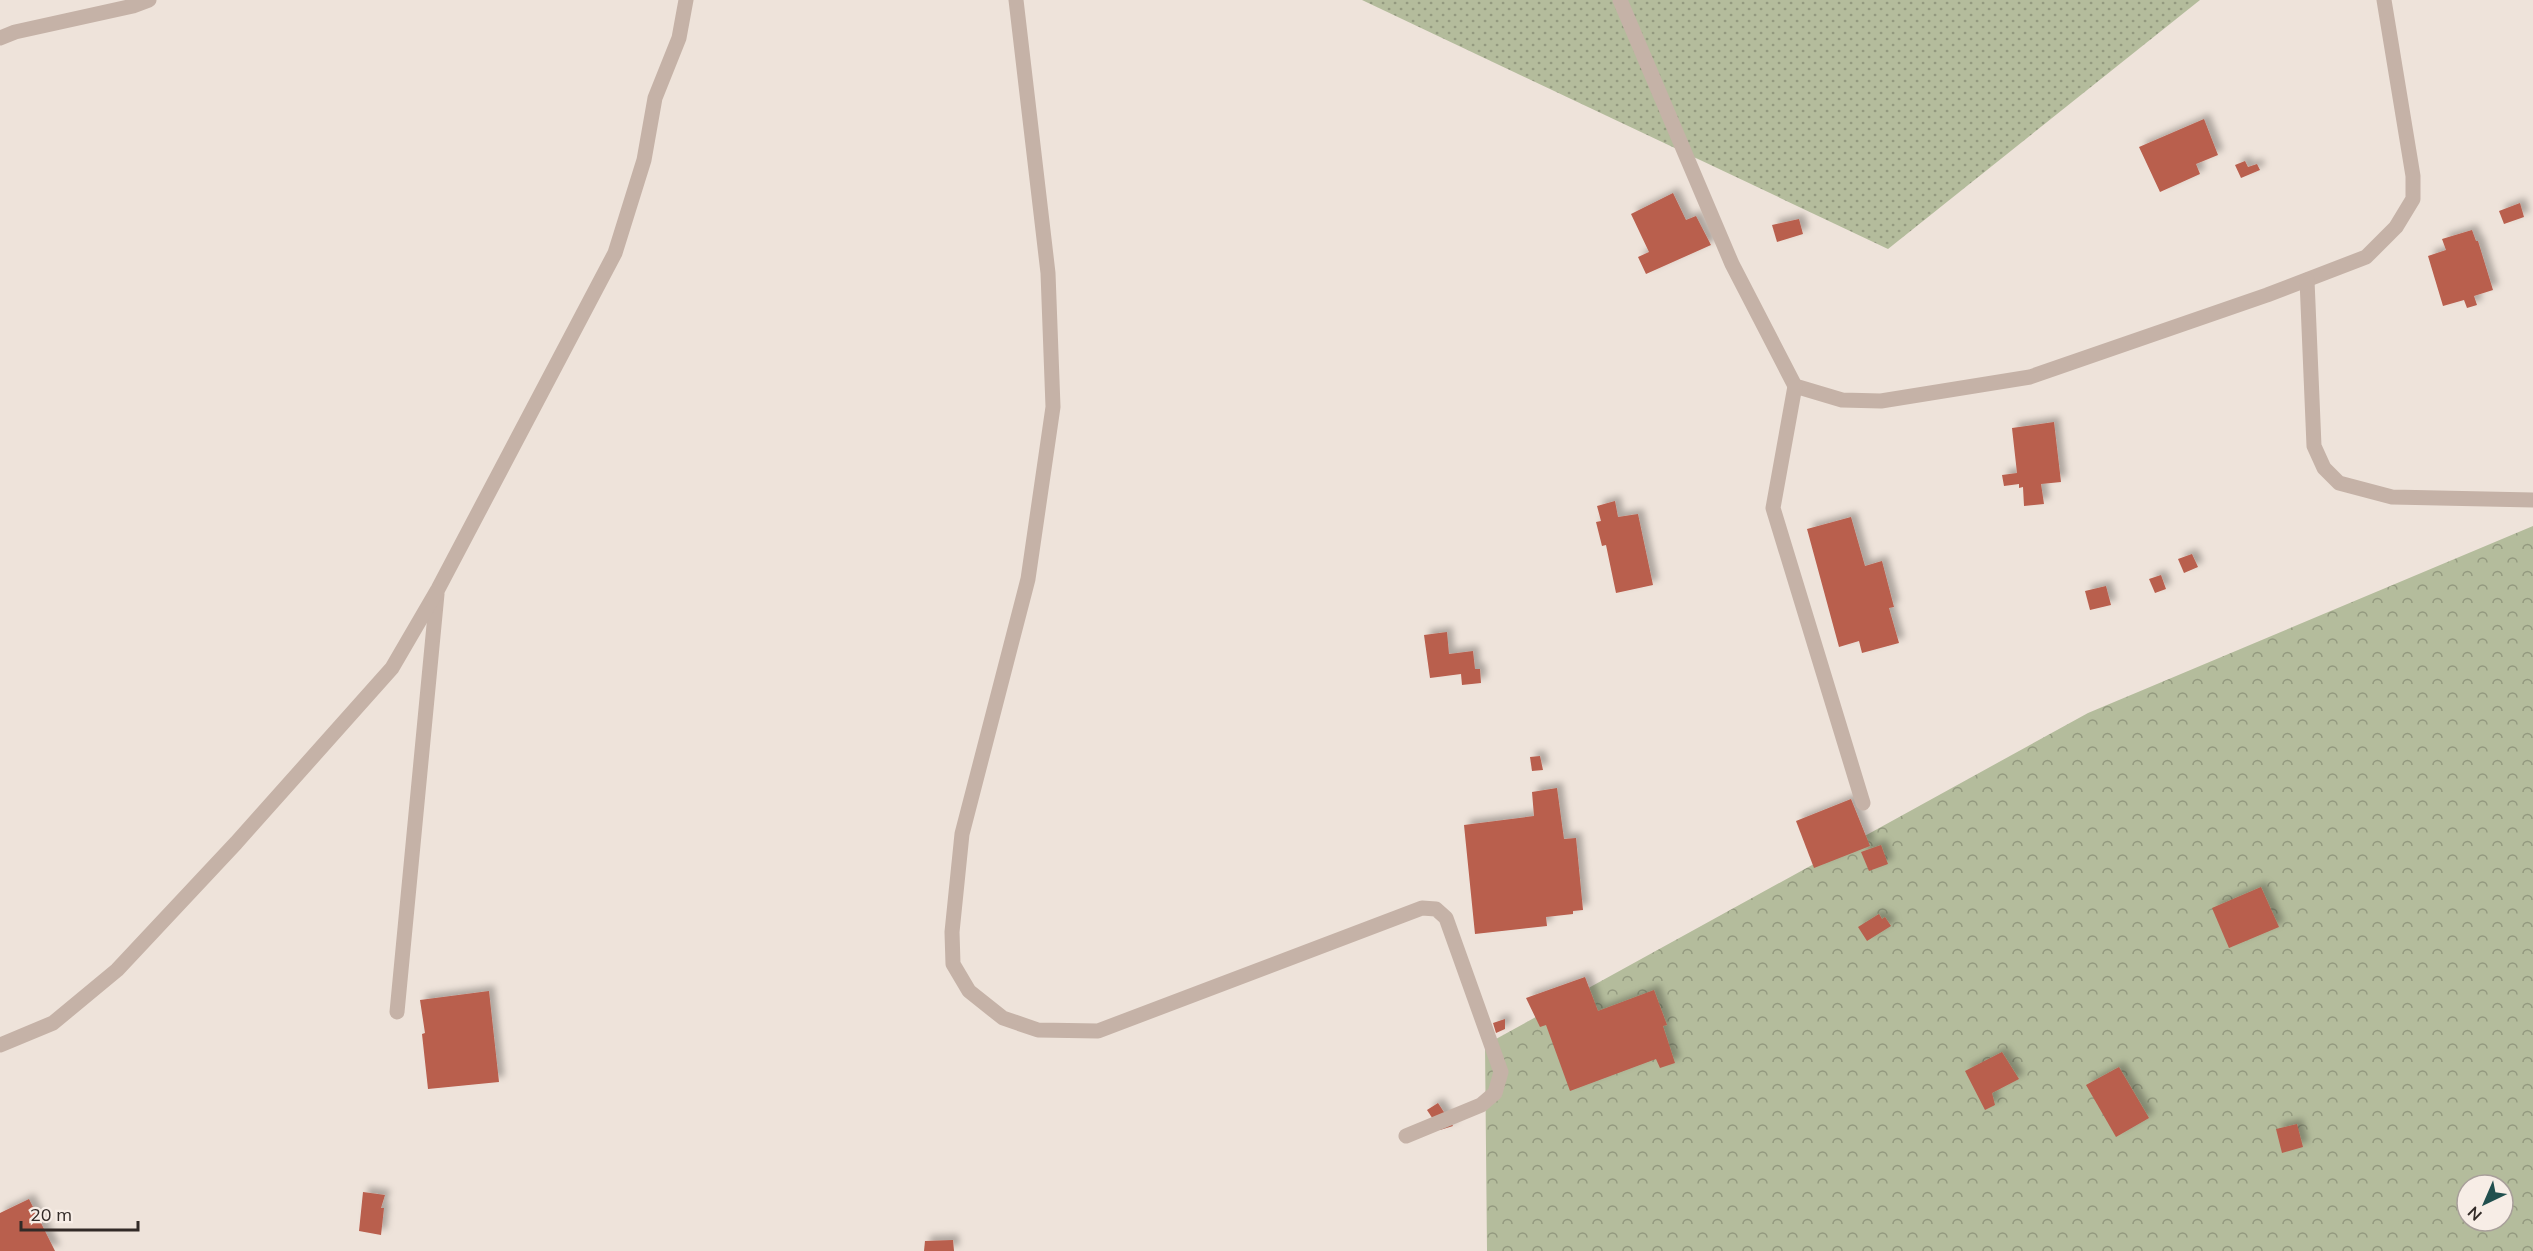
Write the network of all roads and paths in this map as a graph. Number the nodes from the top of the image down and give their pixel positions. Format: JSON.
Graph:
{"nodes":[{"id":1,"x":149,"y":0,"type":"edge"},
{"id":2,"x":686,"y":0,"type":"edge"},
{"id":3,"x":1016,"y":0,"type":"edge"},
{"id":4,"x":1620,"y":0,"type":"edge"},
{"id":5,"x":2384,"y":0,"type":"edge"},
{"id":6,"x":0,"y":38,"type":"edge"},
{"id":7,"x":2307,"y":280,"type":"junction"},
{"id":8,"x":1795,"y":386,"type":"junction"},
{"id":9,"x":2533,"y":500,"type":"edge"},
{"id":10,"x":438,"y":589,"type":"junction"},
{"id":11,"x":1863,"y":803,"type":"dead end"},
{"id":12,"x":397,"y":1012,"type":"dead end"},
{"id":13,"x":0,"y":1045,"type":"edge"},
{"id":14,"x":1406,"y":1136,"type":"dead end"}],
"edges":[{"from":1,"to":6,"type":"street"},
{"from":2,"to":10,"type":"street"},
{"from":3,"to":14,"type":"street"},
{"from":4,"to":8,"type":"street"},
{"from":5,"to":7,"type":"street"},
{"from":7,"to":8,"type":"street"},
{"from":7,"to":9,"type":"street"},
{"from":8,"to":11,"type":"street"},
{"from":10,"to":12,"type":"street"},
{"from":10,"to":13,"type":"street"}]}
